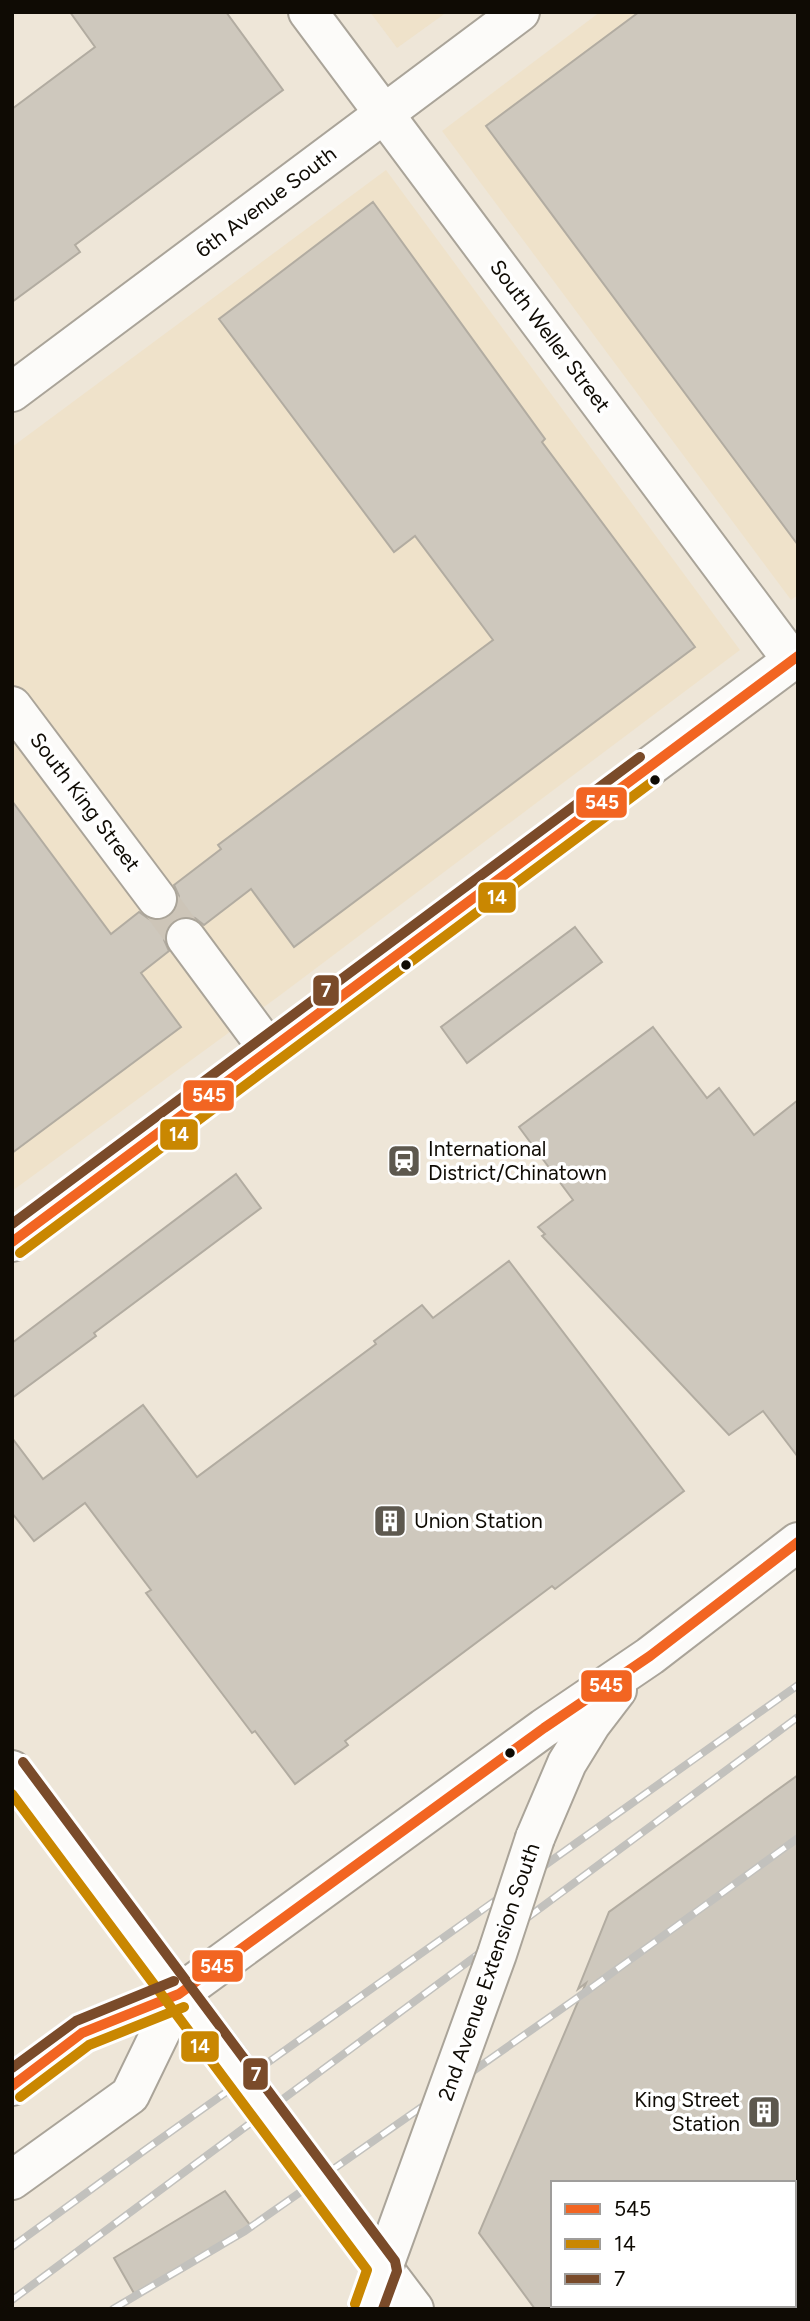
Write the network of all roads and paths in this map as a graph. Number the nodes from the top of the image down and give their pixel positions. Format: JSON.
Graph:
{"nodes":[{"id":1,"x":308,"y":12,"type":"edge"},
{"id":2,"x":520,"y":12,"type":"edge"},
{"id":3,"x":384,"y":114,"type":"junction"},
{"id":4,"x":12,"y":392,"type":"edge"},
{"id":5,"x":795,"y":658,"type":"edge"},
{"id":6,"x":12,"y":706,"type":"edge"},
{"id":7,"x":157,"y":899,"type":"tunnel mouth"},
{"id":8,"x":186,"y":938,"type":"tunnel mouth"},
{"id":9,"x":269,"y":1050,"type":"junction"},
{"id":10,"x":12,"y":1242,"type":"edge"},
{"id":11,"x":798,"y":1542,"type":"edge"},
{"id":12,"x":650,"y":1656,"type":"junction"},
{"id":13,"x":12,"y":1770,"type":"edge"},
{"id":14,"x":179,"y":1994,"type":"junction"},
{"id":15,"x":12,"y":2086,"type":"edge"},
{"id":16,"x":12,"y":2180,"type":"edge"},
{"id":17,"x":383,"y":2268,"type":"junction"},
{"id":18,"x":368,"y":2309,"type":"edge"},
{"id":19,"x":414,"y":2309,"type":"edge"}],
"edges":[{"from":1,"to":3,"type":"main road","name":"South Weller Street"},
{"from":2,"to":3,"type":"main road","name":"6th Avenue South"},
{"from":3,"to":4,"type":"main road","name":"6th Avenue South"},
{"from":3,"to":5,"type":"main road","name":"South Weller Street"},
{"from":5,"to":9,"type":"main road"},
{"from":6,"to":7,"type":"main road","name":"South King Street"},
{"from":8,"to":9,"type":"main road"},
{"from":9,"to":10,"type":"main road"},
{"from":11,"to":12,"type":"main road"},
{"from":12,"to":14,"type":"main road"},
{"from":12,"to":17,"type":"main road","name":"2nd Avenue Extension South","bridge":true},
{"from":13,"to":14,"type":"main road"},
{"from":14,"to":15,"type":"main road"},
{"from":14,"to":16,"type":"main road"},
{"from":14,"to":17,"type":"main road","bridge":true},
{"from":17,"to":18,"type":"main road","name":"2nd Avenue Extension South"},
{"from":17,"to":19,"type":"main road"}]}
